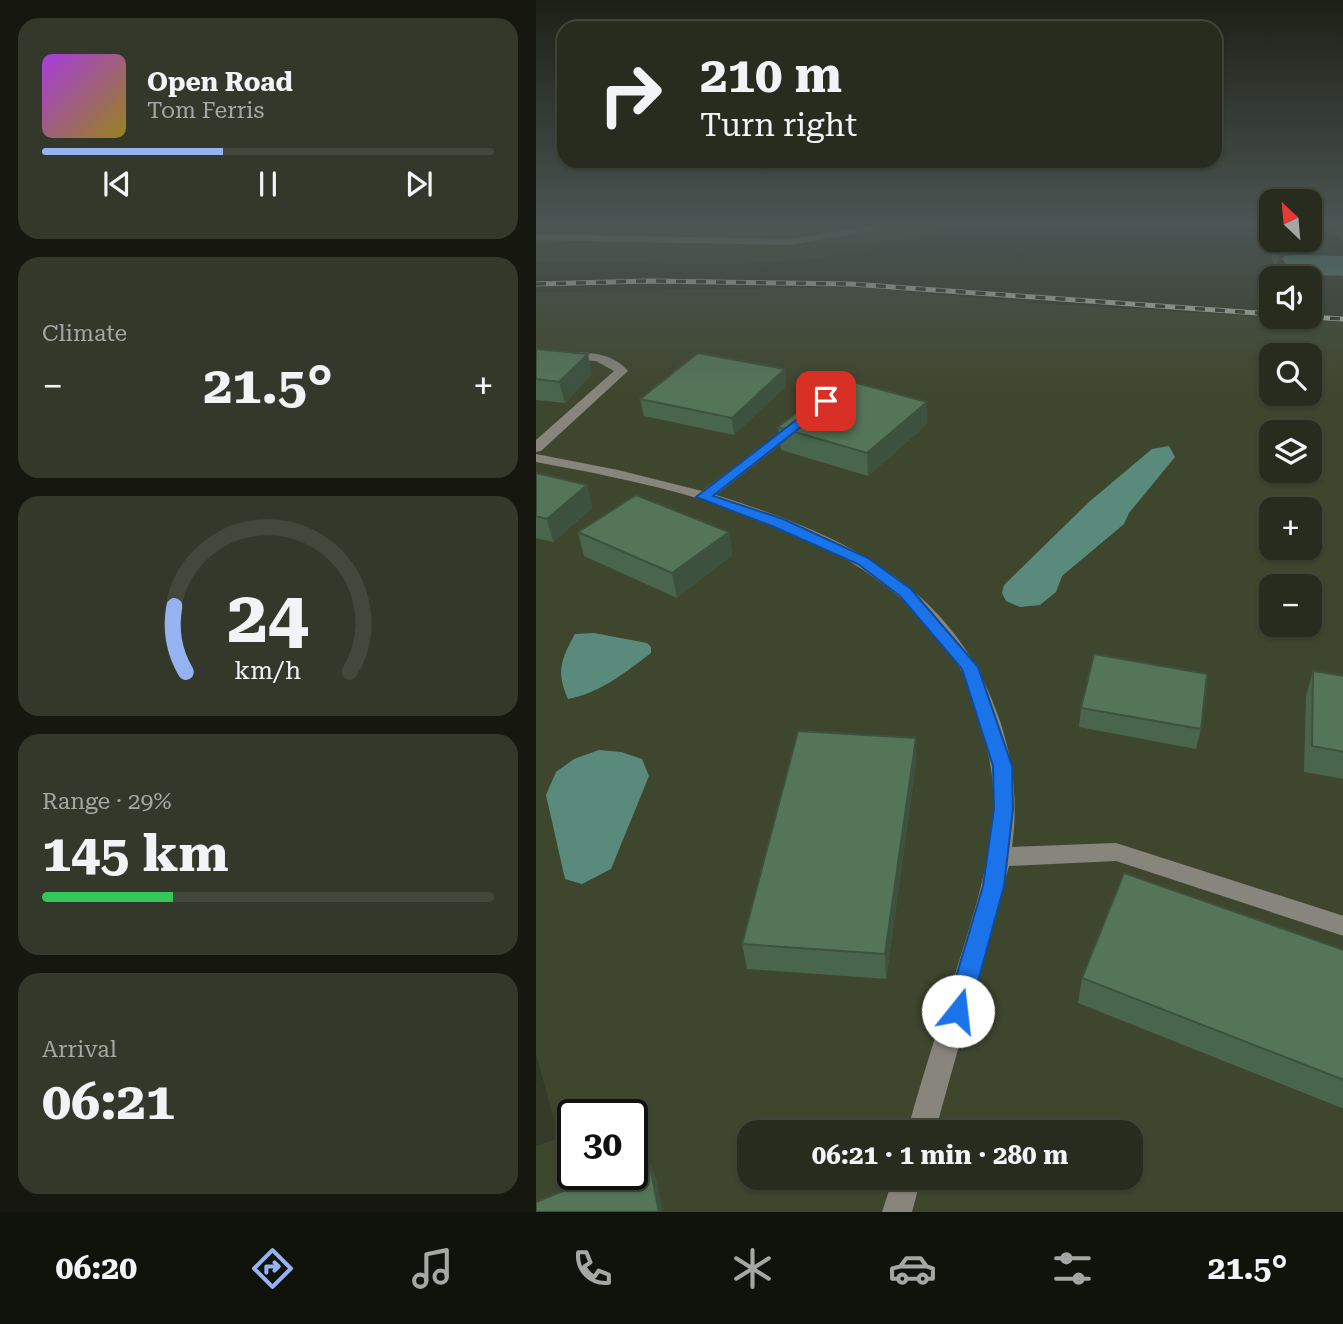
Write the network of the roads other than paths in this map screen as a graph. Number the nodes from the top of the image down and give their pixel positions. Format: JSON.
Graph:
{"nodes":[{"id":1,"x":548,"y":355,"type":"edge"},
{"id":2,"x":805,"y":417,"type":"edge"},
{"id":3,"x":536,"y":448,"type":"edge"},
{"id":4,"x":536,"y":458,"type":"edge"},
{"id":5,"x":703,"y":497,"type":"junction"},
{"id":6,"x":999,"y":857,"type":"junction"},
{"id":7,"x":1343,"y":926,"type":"edge"},
{"id":8,"x":925,"y":1120,"type":"edge"},
{"id":9,"x":904,"y":1190,"type":"edge"},
{"id":10,"x":897,"y":1212,"type":"edge"}],
"edges":[{"from":1,"to":3,"type":"street"},
{"from":2,"to":5,"type":"street"},
{"from":4,"to":5,"type":"street"},
{"from":5,"to":6,"type":"street"},
{"from":6,"to":7,"type":"street"},
{"from":6,"to":8,"type":"street"},
{"from":9,"to":10,"type":"street"}]}
